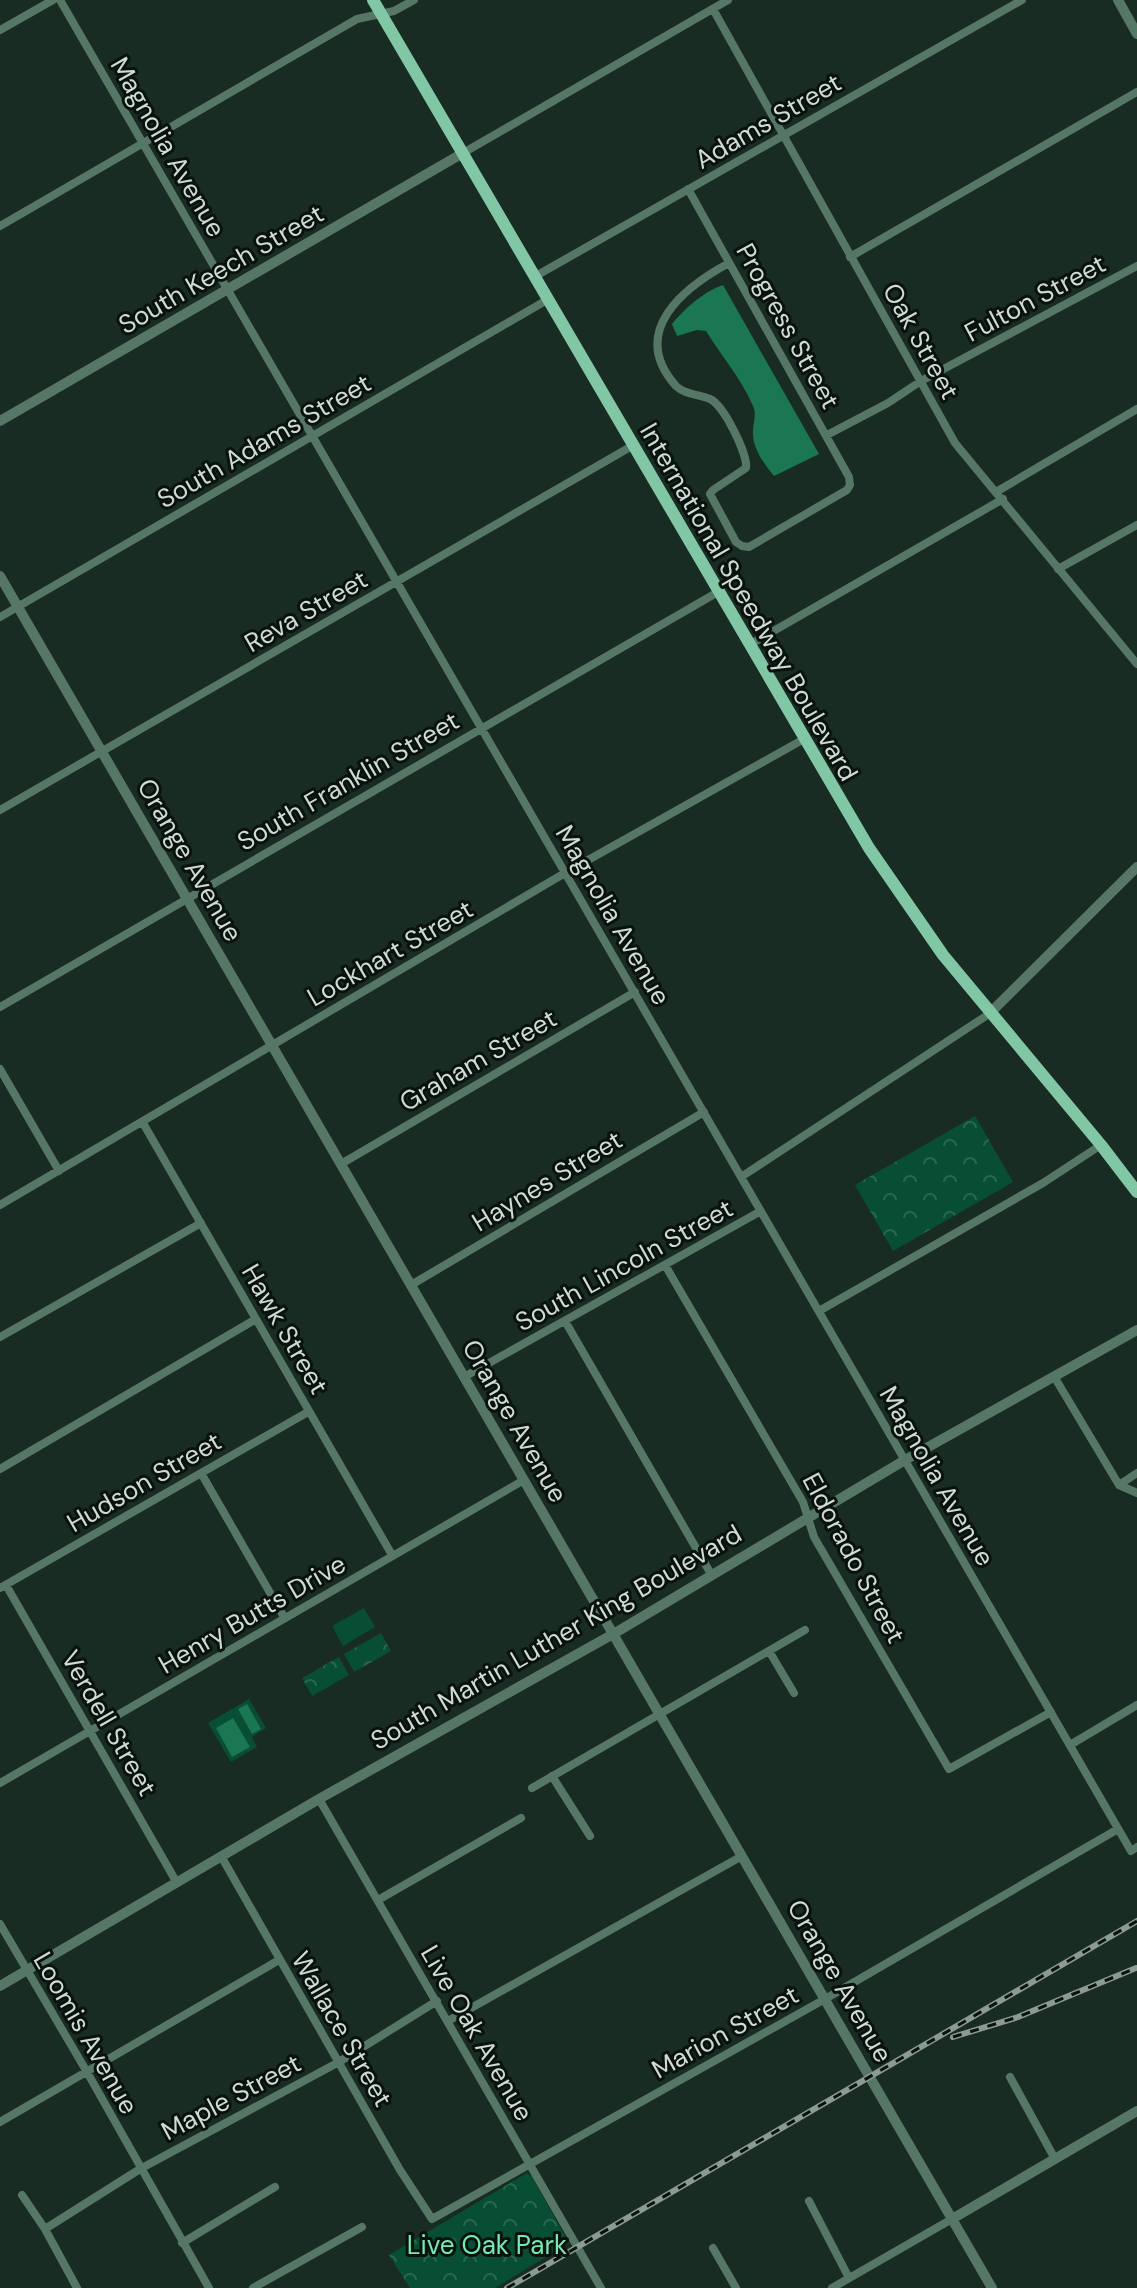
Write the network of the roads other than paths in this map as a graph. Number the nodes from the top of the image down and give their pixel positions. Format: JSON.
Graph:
{"nodes":[{"id":1,"x":53,"y":0,"type":"edge"},
{"id":2,"x":60,"y":0,"type":"edge"},
{"id":3,"x":373,"y":0,"type":"edge"},
{"id":4,"x":414,"y":0,"type":"edge"},
{"id":5,"x":728,"y":0,"type":"edge"},
{"id":6,"x":1022,"y":0,"type":"edge"},
{"id":7,"x":1118,"y":0,"type":"edge"},
{"id":8,"x":713,"y":9,"type":"junction"},
{"id":9,"x":381,"y":13,"type":"junction"},
{"id":10,"x":0,"y":30,"type":"edge"},
{"id":11,"x":1137,"y":34,"type":"edge"},
{"id":12,"x":1137,"y":92,"type":"edge"},
{"id":13,"x":784,"y":134,"type":"junction"},
{"id":14,"x":143,"y":143,"type":"junction"},
{"id":15,"x":463,"y":153,"type":"junction"},
{"id":16,"x":688,"y":189,"type":"junction"},
{"id":17,"x":0,"y":226,"type":"edge"},
{"id":18,"x":850,"y":257,"type":"junction"},
{"id":19,"x":729,"y":263,"type":"junction"},
{"id":20,"x":1137,"y":266,"type":"edge"},
{"id":21,"x":534,"y":277,"type":"junction"},
{"id":22,"x":228,"y":291,"type":"junction"},
{"id":23,"x":547,"y":300,"type":"junction"},
{"id":24,"x":921,"y":381,"type":"junction"},
{"id":25,"x":1137,"y":409,"type":"edge"},
{"id":26,"x":0,"y":421,"type":"edge"},
{"id":27,"x":827,"y":435,"type":"junction"},
{"id":28,"x":312,"y":436,"type":"junction"},
{"id":29,"x":632,"y":446,"type":"junction"},
{"id":30,"x":1000,"y":495,"type":"junction"},
{"id":31,"x":1137,"y":525,"type":"edge"},
{"id":32,"x":1058,"y":569,"type":"junction"},
{"id":33,"x":0,"y":576,"type":"edge"},
{"id":34,"x":396,"y":582,"type":"junction"},
{"id":35,"x":718,"y":592,"type":"junction"},
{"id":36,"x":18,"y":606,"type":"junction"},
{"id":37,"x":0,"y":617,"type":"edge"},
{"id":38,"x":749,"y":645,"type":"junction"},
{"id":39,"x":1137,"y":647,"type":"edge"},
{"id":40,"x":1128,"y":652,"type":"junction"},
{"id":41,"x":1137,"y":664,"type":"edge"},
{"id":42,"x":481,"y":728,"type":"junction"},
{"id":43,"x":804,"y":739,"type":"junction"},
{"id":44,"x":103,"y":752,"type":"junction"},
{"id":45,"x":0,"y":810,"type":"edge"},
{"id":46,"x":1137,"y":867,"type":"edge"},
{"id":47,"x":565,"y":873,"type":"junction"},
{"id":48,"x":187,"y":898,"type":"junction"},
{"id":49,"x":635,"y":992,"type":"junction"},
{"id":50,"x":0,"y":1007,"type":"edge"},
{"id":51,"x":989,"y":1014,"type":"junction"},
{"id":52,"x":272,"y":1045,"type":"junction"},
{"id":53,"x":0,"y":1069,"type":"edge"},
{"id":54,"x":704,"y":1112,"type":"junction"},
{"id":55,"x":143,"y":1123,"type":"junction"},
{"id":56,"x":1101,"y":1145,"type":"junction"},
{"id":57,"x":341,"y":1164,"type":"junction"},
{"id":58,"x":59,"y":1171,"type":"junction"},
{"id":59,"x":741,"y":1177,"type":"junction"},
{"id":60,"x":1137,"y":1192,"type":"edge"},
{"id":61,"x":0,"y":1205,"type":"edge"},
{"id":62,"x":761,"y":1211,"type":"junction"},
{"id":63,"x":201,"y":1223,"type":"junction"},
{"id":64,"x":665,"y":1265,"type":"junction"},
{"id":65,"x":411,"y":1285,"type":"junction"},
{"id":66,"x":819,"y":1311,"type":"junction"},
{"id":67,"x":256,"y":1319,"type":"junction"},
{"id":68,"x":565,"y":1321,"type":"junction"},
{"id":69,"x":1137,"y":1330,"type":"edge"},
{"id":70,"x":0,"y":1337,"type":"edge"},
{"id":71,"x":464,"y":1377,"type":"junction"},
{"id":72,"x":1055,"y":1378,"type":"junction"},
{"id":73,"x":308,"y":1412,"type":"junction"},
{"id":74,"x":905,"y":1460,"type":"junction"},
{"id":75,"x":0,"y":1469,"type":"edge"},
{"id":76,"x":201,"y":1473,"type":"junction"},
{"id":77,"x":1137,"y":1473,"type":"edge"},
{"id":78,"x":524,"y":1480,"type":"junction"},
{"id":79,"x":1119,"y":1485,"type":"junction"},
{"id":80,"x":1137,"y":1493,"type":"edge"},
{"id":81,"x":807,"y":1517,"type":"junction"},
{"id":82,"x":392,"y":1555,"type":"junction"},
{"id":83,"x":711,"y":1574,"type":"junction"},
{"id":84,"x":3,"y":1586,"type":"edge"},
{"id":85,"x":284,"y":1617,"type":"junction"},
{"id":86,"x":805,"y":1630,"type":"dead end"},
{"id":87,"x":615,"y":1633,"type":"junction"},
{"id":88,"x":769,"y":1651,"type":"junction"},
{"id":89,"x":794,"y":1693,"type":"dead end"},
{"id":90,"x":1137,"y":1705,"type":"edge"},
{"id":91,"x":1051,"y":1712,"type":"junction"},
{"id":92,"x":659,"y":1713,"type":"junction"},
{"id":93,"x":91,"y":1731,"type":"junction"},
{"id":94,"x":1070,"y":1745,"type":"junction"},
{"id":95,"x":552,"y":1776,"type":"junction"},
{"id":96,"x":0,"y":1783,"type":"edge"},
{"id":97,"x":532,"y":1788,"type":"dead end"},
{"id":98,"x":319,"y":1799,"type":"junction"},
{"id":99,"x":521,"y":1818,"type":"dead end"},
{"id":100,"x":1118,"y":1829,"type":"junction"},
{"id":101,"x":590,"y":1836,"type":"dead end"},
{"id":102,"x":1134,"y":1849,"type":"edge"},
{"id":103,"x":221,"y":1856,"type":"junction"},
{"id":104,"x":742,"y":1856,"type":"junction"},
{"id":105,"x":177,"y":1883,"type":"junction"},
{"id":106,"x":378,"y":1900,"type":"junction"},
{"id":107,"x":0,"y":1924,"type":"edge"},
{"id":108,"x":279,"y":1960,"type":"junction"},
{"id":109,"x":27,"y":1971,"type":"junction"},
{"id":110,"x":0,"y":1986,"type":"edge"},
{"id":111,"x":825,"y":1999,"type":"junction"},
{"id":112,"x":437,"y":2001,"type":"junction"},
{"id":113,"x":448,"y":2021,"type":"junction"},
{"id":114,"x":339,"y":2062,"type":"junction"},
{"id":115,"x":87,"y":2072,"type":"junction"},
{"id":116,"x":1010,"y":2077,"type":"dead end"},
{"id":117,"x":1137,"y":2111,"type":"edge"},
{"id":118,"x":0,"y":2122,"type":"edge"},
{"id":119,"x":1055,"y":2159,"type":"junction"},
{"id":120,"x":529,"y":2165,"type":"junction"},
{"id":121,"x":140,"y":2169,"type":"junction"},
{"id":122,"x":275,"y":2187,"type":"dead end"},
{"id":123,"x":22,"y":2195,"type":"dead end"},
{"id":124,"x":809,"y":2201,"type":"dead end"},
{"id":125,"x":432,"y":2219,"type":"joint"},
{"id":126,"x":952,"y":2219,"type":"junction"},
{"id":127,"x":362,"y":2227,"type":"dead end"},
{"id":128,"x":45,"y":2229,"type":"junction"},
{"id":129,"x":182,"y":2243,"type":"junction"},
{"id":130,"x":713,"y":2248,"type":"dead end"},
{"id":131,"x":849,"y":2278,"type":"junction"},
{"id":132,"x":77,"y":2288,"type":"edge"},
{"id":133,"x":209,"y":2288,"type":"edge"},
{"id":134,"x":253,"y":2288,"type":"edge"},
{"id":135,"x":601,"y":2288,"type":"edge"},
{"id":136,"x":736,"y":2288,"type":"edge"},
{"id":137,"x":832,"y":2288,"type":"edge"},
{"id":138,"x":992,"y":2288,"type":"edge"}],
"edges":[{"from":1,"to":10,"type":"street"},
{"from":2,"to":14,"type":"street","name":"Magnolia Avenue"},
{"from":3,"to":9,"type":"main road","name":"International Speedway Boulevard"},
{"from":4,"to":9,"type":"street"},
{"from":5,"to":8,"type":"street"},
{"from":6,"to":13,"type":"street","name":"Adams Street"},
{"from":7,"to":11,"type":"street"},
{"from":8,"to":13,"type":"street","name":"Oak Street"},
{"from":8,"to":15,"type":"street"},
{"from":9,"to":14,"type":"street"},
{"from":9,"to":15,"type":"main road","name":"International Speedway Boulevard"},
{"from":12,"to":18,"type":"street"},
{"from":13,"to":16,"type":"street","name":"Adams Street"},
{"from":13,"to":18,"type":"street","name":"Oak Street"},
{"from":14,"to":17,"type":"street"},
{"from":14,"to":22,"type":"street","name":"Magnolia Avenue"},
{"from":15,"to":21,"type":"main road","name":"International Speedway Boulevard"},
{"from":15,"to":22,"type":"street","name":"South Keech Street"},
{"from":16,"to":19,"type":"street","name":"Progress Street"},
{"from":16,"to":21,"type":"street","name":"Adams Street"},
{"from":18,"to":24,"type":"street","name":"Oak Street"},
{"from":19,"to":27,"type":"street","name":"Progress Street"},
{"from":19,"to":27,"type":"street","name":"Progress Street"},
{"from":20,"to":24,"type":"street","name":"Fulton Street"},
{"from":21,"to":23,"type":"main road","name":"International Speedway Boulevard"},
{"from":22,"to":26,"type":"street","name":"South Keech Street"},
{"from":22,"to":28,"type":"street","name":"Magnolia Avenue"},
{"from":23,"to":28,"type":"street","name":"South Adams Street"},
{"from":23,"to":29,"type":"main road","name":"International Speedway Boulevard"},
{"from":24,"to":27,"type":"street","name":"Fulton Street"},
{"from":24,"to":30,"type":"street","name":"Oak Street"},
{"from":25,"to":30,"type":"street"},
{"from":28,"to":34,"type":"street","name":"Magnolia Avenue"},
{"from":28,"to":36,"type":"street","name":"South Adams Street"},
{"from":29,"to":34,"type":"street","name":"Reva Street"},
{"from":29,"to":35,"type":"main road","name":"International Speedway Boulevard"},
{"from":30,"to":32,"type":"street","name":"Oak Street"},
{"from":30,"to":38,"type":"street"},
{"from":31,"to":32,"type":"street"},
{"from":32,"to":40,"type":"street","name":"Oak Street"},
{"from":33,"to":36,"type":"street","name":"Orange Avenue"},
{"from":34,"to":42,"type":"street","name":"Magnolia Avenue"},
{"from":34,"to":44,"type":"street","name":"Reva Street"},
{"from":35,"to":38,"type":"main road","name":"International Speedway Boulevard"},
{"from":35,"to":42,"type":"street","name":"South Franklin Street"},
{"from":36,"to":37,"type":"street","name":"South Adams Street"},
{"from":36,"to":44,"type":"street","name":"Orange Avenue"},
{"from":38,"to":43,"type":"main road","name":"International Speedway Boulevard"},
{"from":39,"to":40,"type":"street"},
{"from":40,"to":41,"type":"street","name":"Oak Street"},
{"from":42,"to":47,"type":"street","name":"Magnolia Avenue"},
{"from":42,"to":48,"type":"street","name":"South Franklin Street"},
{"from":43,"to":47,"type":"street","name":"Lockhart Street"},
{"from":43,"to":51,"type":"main road","name":"International Speedway Boulevard"},
{"from":44,"to":45,"type":"street","name":"Reva Street"},
{"from":44,"to":48,"type":"street","name":"Orange Avenue"},
{"from":46,"to":51,"type":"street"},
{"from":47,"to":49,"type":"street","name":"Magnolia Avenue"},
{"from":47,"to":52,"type":"street","name":"Lockhart Street"},
{"from":48,"to":50,"type":"street","name":"South Franklin Street"},
{"from":48,"to":52,"type":"street","name":"Orange Avenue"},
{"from":49,"to":54,"type":"street","name":"Magnolia Avenue"},
{"from":49,"to":57,"type":"street","name":"Graham Street"},
{"from":51,"to":56,"type":"main road","name":"International Speedway Boulevard"},
{"from":51,"to":59,"type":"street","name":"South Lincoln Street"},
{"from":52,"to":55,"type":"street","name":"Lockhart Street"},
{"from":52,"to":57,"type":"street","name":"Orange Avenue"},
{"from":53,"to":58,"type":"street"},
{"from":54,"to":59,"type":"street","name":"Magnolia Avenue"},
{"from":54,"to":65,"type":"street","name":"Haynes Street"},
{"from":55,"to":58,"type":"street","name":"Lockhart Street"},
{"from":55,"to":63,"type":"street","name":"Hawk Street"},
{"from":56,"to":60,"type":"main road","name":"International Speedway Boulevard"},
{"from":56,"to":66,"type":"street"},
{"from":57,"to":65,"type":"street","name":"Orange Avenue"},
{"from":58,"to":61,"type":"street","name":"Lockhart Street"},
{"from":59,"to":62,"type":"street","name":"Magnolia Avenue"},
{"from":62,"to":64,"type":"street","name":"South Lincoln Street"},
{"from":62,"to":66,"type":"street","name":"Magnolia Avenue"},
{"from":63,"to":67,"type":"street","name":"Hawk Street"},
{"from":63,"to":70,"type":"street"},
{"from":64,"to":68,"type":"street","name":"South Lincoln Street"},
{"from":64,"to":81,"type":"street","name":"Eldorado Street"},
{"from":65,"to":71,"type":"street","name":"Orange Avenue"},
{"from":66,"to":74,"type":"street","name":"Magnolia Avenue"},
{"from":67,"to":73,"type":"street","name":"Hawk Street"},
{"from":67,"to":75,"type":"street"},
{"from":68,"to":71,"type":"street","name":"South Lincoln Street"},
{"from":68,"to":83,"type":"street"},
{"from":69,"to":72,"type":"street","name":"South Martin Luther King Boulevard"},
{"from":71,"to":78,"type":"street","name":"Orange Avenue"},
{"from":72,"to":74,"type":"street","name":"South Martin Luther King Boulevard"},
{"from":72,"to":79,"type":"street"},
{"from":73,"to":76,"type":"street","name":"Hudson Street"},
{"from":73,"to":82,"type":"street","name":"Hawk Street"},
{"from":74,"to":81,"type":"street","name":"South Martin Luther King Boulevard"},
{"from":74,"to":91,"type":"street","name":"Magnolia Avenue"},
{"from":76,"to":84,"type":"street","name":"Hudson Street"},
{"from":76,"to":85,"type":"street"},
{"from":77,"to":79,"type":"street"},
{"from":78,"to":82,"type":"street","name":"Henry Butts Drive"},
{"from":78,"to":87,"type":"street","name":"Orange Avenue"},
{"from":79,"to":80,"type":"street"},
{"from":81,"to":83,"type":"street","name":"South Martin Luther King Boulevard"},
{"from":81,"to":91,"type":"street","name":"Eldorado Street"},
{"from":82,"to":85,"type":"street","name":"Henry Butts Drive"},
{"from":83,"to":87,"type":"street","name":"South Martin Luther King Boulevard"},
{"from":84,"to":93,"type":"street","name":"Verdell Street"},
{"from":85,"to":93,"type":"street","name":"Henry Butts Drive"},
{"from":86,"to":88,"type":"street"},
{"from":87,"to":92,"type":"street","name":"Orange Avenue"},
{"from":87,"to":98,"type":"street","name":"South Martin Luther King Boulevard"},
{"from":88,"to":89,"type":"street"},
{"from":88,"to":92,"type":"street"},
{"from":90,"to":94,"type":"street"},
{"from":91,"to":94,"type":"street","name":"Magnolia Avenue"},
{"from":92,"to":95,"type":"street"},
{"from":92,"to":104,"type":"street","name":"Orange Avenue"},
{"from":93,"to":96,"type":"street","name":"Henry Butts Drive"},
{"from":93,"to":105,"type":"street","name":"Verdell Street"},
{"from":94,"to":100,"type":"street","name":"Magnolia Avenue"},
{"from":95,"to":97,"type":"street"},
{"from":95,"to":101,"type":"street"},
{"from":98,"to":103,"type":"street","name":"South Martin Luther King Boulevard"},
{"from":98,"to":106,"type":"street","name":"Live Oak Avenue"},
{"from":99,"to":106,"type":"street"},
{"from":100,"to":102,"type":"street","name":"Magnolia Avenue"},
{"from":100,"to":111,"type":"street","name":"Marion Street"},
{"from":103,"to":105,"type":"street","name":"South Martin Luther King Boulevard"},
{"from":103,"to":108,"type":"street","name":"Wallace Street"},
{"from":104,"to":111,"type":"street","name":"Orange Avenue"},
{"from":104,"to":113,"type":"street"},
{"from":105,"to":109,"type":"street","name":"South Martin Luther King Boulevard"},
{"from":106,"to":112,"type":"street","name":"Live Oak Avenue"},
{"from":107,"to":109,"type":"street","name":"Loomis Avenue"},
{"from":108,"to":114,"type":"street","name":"Wallace Street"},
{"from":108,"to":115,"type":"street"},
{"from":109,"to":110,"type":"street","name":"South Martin Luther King Boulevard"},
{"from":109,"to":115,"type":"street","name":"Loomis Avenue"},
{"from":111,"to":120,"type":"street","name":"Marion Street"},
{"from":111,"to":126,"type":"street","name":"Orange Avenue"},
{"from":112,"to":113,"type":"street","name":"Live Oak Avenue"},
{"from":112,"to":114,"type":"street","name":"Maple Street"},
{"from":113,"to":120,"type":"street","name":"Live Oak Avenue"},
{"from":114,"to":121,"type":"street","name":"Maple Street"},
{"from":114,"to":125,"type":"street","name":"Wallace Street"},
{"from":115,"to":118,"type":"street"},
{"from":115,"to":121,"type":"street","name":"Loomis Avenue"},
{"from":116,"to":119,"type":"street"},
{"from":117,"to":119,"type":"street"},
{"from":119,"to":126,"type":"street"},
{"from":120,"to":125,"type":"street","name":"Marion Street"},
{"from":120,"to":135,"type":"street","name":"Live Oak Avenue"},
{"from":121,"to":128,"type":"street","name":"Maple Street"},
{"from":121,"to":129,"type":"street","name":"Loomis Avenue"},
{"from":122,"to":129,"type":"street"},
{"from":123,"to":128,"type":"street"},
{"from":124,"to":131,"type":"street"},
{"from":126,"to":131,"type":"street"},
{"from":126,"to":138,"type":"street","name":"Orange Avenue"},
{"from":127,"to":134,"type":"street"},
{"from":128,"to":132,"type":"street"},
{"from":129,"to":133,"type":"street","name":"Loomis Avenue"},
{"from":130,"to":136,"type":"street"},
{"from":131,"to":137,"type":"street"}]}
